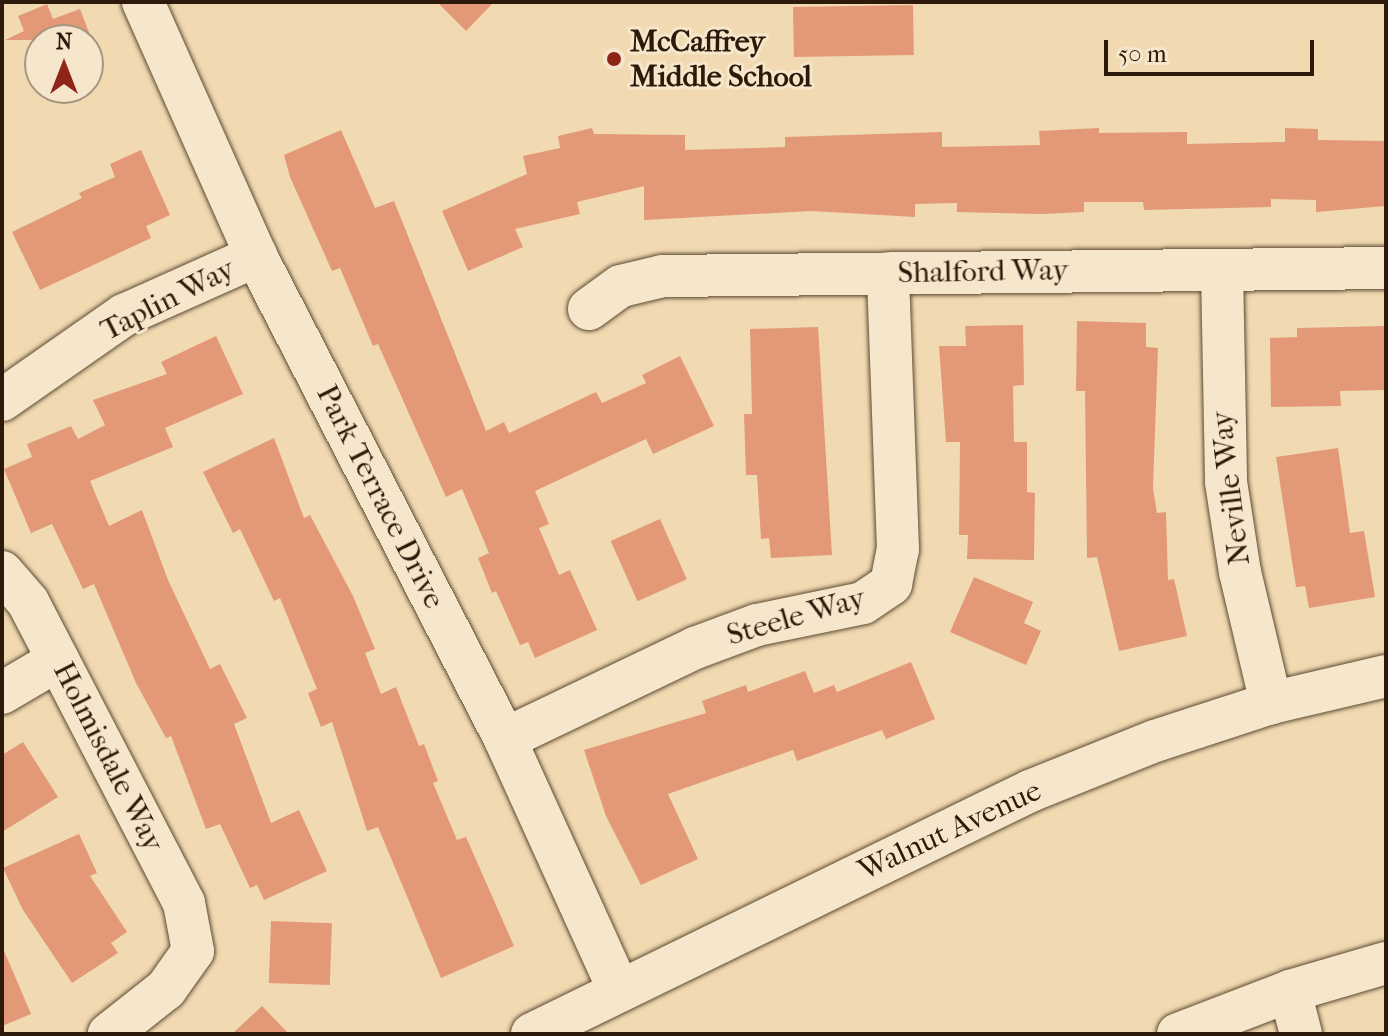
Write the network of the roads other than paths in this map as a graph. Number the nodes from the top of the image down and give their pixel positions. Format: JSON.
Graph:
{"nodes":[{"id":1,"x":143,"y":2,"type":"edge"},
{"id":2,"x":256,"y":256,"type":"junction"},
{"id":3,"x":1386,"y":268,"type":"edge"},
{"id":4,"x":1222,"y":270,"type":"junction"},
{"id":5,"x":888,"y":273,"type":"junction"},
{"id":6,"x":589,"y":309,"type":"dead end"},
{"id":7,"x":2,"y":400,"type":"edge"},
{"id":8,"x":2,"y":572,"type":"edge"},
{"id":9,"x":58,"y":660,"type":"junction"},
{"id":10,"x":1386,"y":676,"type":"edge"},
{"id":11,"x":2,"y":693,"type":"edge"},
{"id":12,"x":1271,"y":703,"type":"junction"},
{"id":13,"x":505,"y":739,"type":"junction"},
{"id":14,"x":1386,"y":963,"type":"edge"},
{"id":15,"x":619,"y":990,"type":"junction"},
{"id":16,"x":1290,"y":991,"type":"junction"},
{"id":17,"x":109,"y":1034,"type":"edge"},
{"id":18,"x":532,"y":1034,"type":"edge"},
{"id":19,"x":1178,"y":1034,"type":"edge"},
{"id":20,"x":1301,"y":1034,"type":"edge"}],
"edges":[{"from":1,"to":2,"type":"street","name":"Park Terrace Drive"},
{"from":2,"to":7,"type":"street","name":"Taplin Way"},
{"from":2,"to":13,"type":"street","name":"Park Terrace Drive"},
{"from":3,"to":4,"type":"street","name":"Shalford Way"},
{"from":4,"to":5,"type":"street","name":"Shalford Way"},
{"from":4,"to":12,"type":"street","name":"Neville Way"},
{"from":5,"to":6,"type":"street","name":"Shalford Way"},
{"from":5,"to":13,"type":"street","name":"Steele Way"},
{"from":8,"to":9,"type":"street","name":"Holmisdale Way"},
{"from":9,"to":11,"type":"street"},
{"from":9,"to":17,"type":"street","name":"Holmisdale Way"},
{"from":10,"to":12,"type":"street","name":"Walnut Avenue"},
{"from":12,"to":15,"type":"street","name":"Walnut Avenue"},
{"from":13,"to":15,"type":"street","name":"Park Terrace Drive"},
{"from":14,"to":16,"type":"street"},
{"from":15,"to":18,"type":"street","name":"Walnut Avenue"},
{"from":16,"to":19,"type":"street"},
{"from":16,"to":20,"type":"street"}]}
